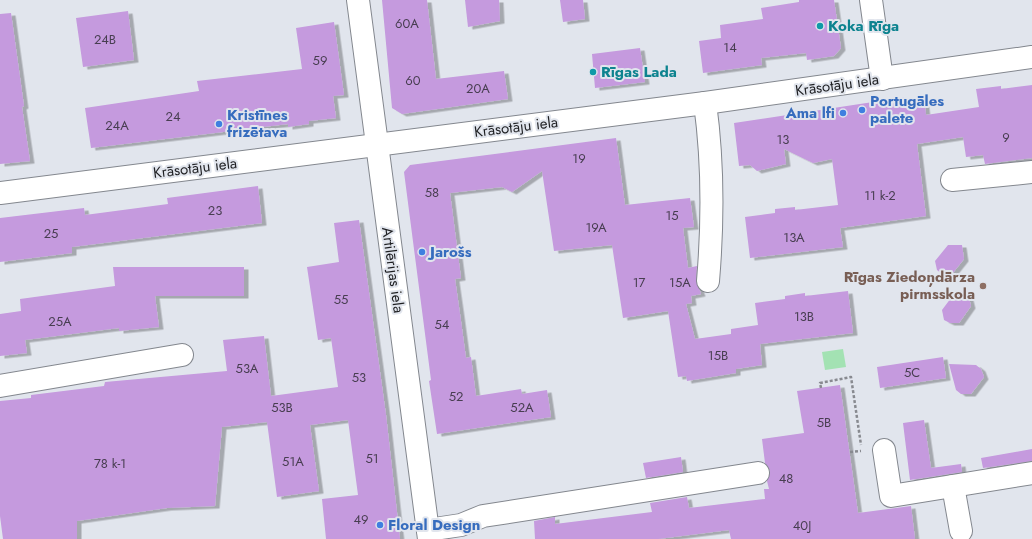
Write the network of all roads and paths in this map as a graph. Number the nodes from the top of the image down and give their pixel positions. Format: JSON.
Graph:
{"nodes":[{"id":1,"x":358,"y":0,"type":"edge"},
{"id":2,"x":871,"y":0,"type":"edge"},
{"id":3,"x":1032,"y":57,"type":"edge"},
{"id":4,"x":882,"y":79,"type":"junction"},
{"id":5,"x":705,"y":103,"type":"junction"},
{"id":6,"x":376,"y":145,"type":"junction"},
{"id":7,"x":1032,"y":172,"type":"edge"},
{"id":8,"x":952,"y":180,"type":"dead end"},
{"id":9,"x":0,"y":193,"type":"edge"},
{"id":10,"x":708,"y":281,"type":"dead end"},
{"id":11,"x":182,"y":355,"type":"dead end"},
{"id":12,"x":0,"y":386,"type":"edge"},
{"id":13,"x":821,"y":388,"type":"dead end"},
{"id":14,"x":884,"y":450,"type":"dead end"},
{"id":15,"x":862,"y":451,"type":"dead end"},
{"id":16,"x":758,"y":473,"type":"dead end"},
{"id":17,"x":1032,"y":473,"type":"edge"},
{"id":18,"x":953,"y":486,"type":"junction"},
{"id":19,"x":961,"y":531,"type":"dead end"},
{"id":20,"x":428,"y":534,"type":"edge"}],
"edges":[{"from":1,"to":6,"type":"street","name":"Artilērijas iela"},
{"from":2,"to":4,"type":"street"},
{"from":3,"to":4,"type":"street","name":"Krāsotāju iela"},
{"from":4,"to":5,"type":"street","name":"Krāsotāju iela"},
{"from":5,"to":6,"type":"street","name":"Krāsotāju iela"},
{"from":5,"to":10,"type":"street"},
{"from":6,"to":9,"type":"street","name":"Krāsotāju iela"},
{"from":6,"to":20,"type":"street","name":"Artilērijas iela"},
{"from":7,"to":8,"type":"street"},
{"from":11,"to":12,"type":"street"},
{"from":13,"to":15,"type":"path"},
{"from":14,"to":18,"type":"street"},
{"from":16,"to":20,"type":"street"},
{"from":17,"to":18,"type":"street"},
{"from":18,"to":19,"type":"street"}]}
